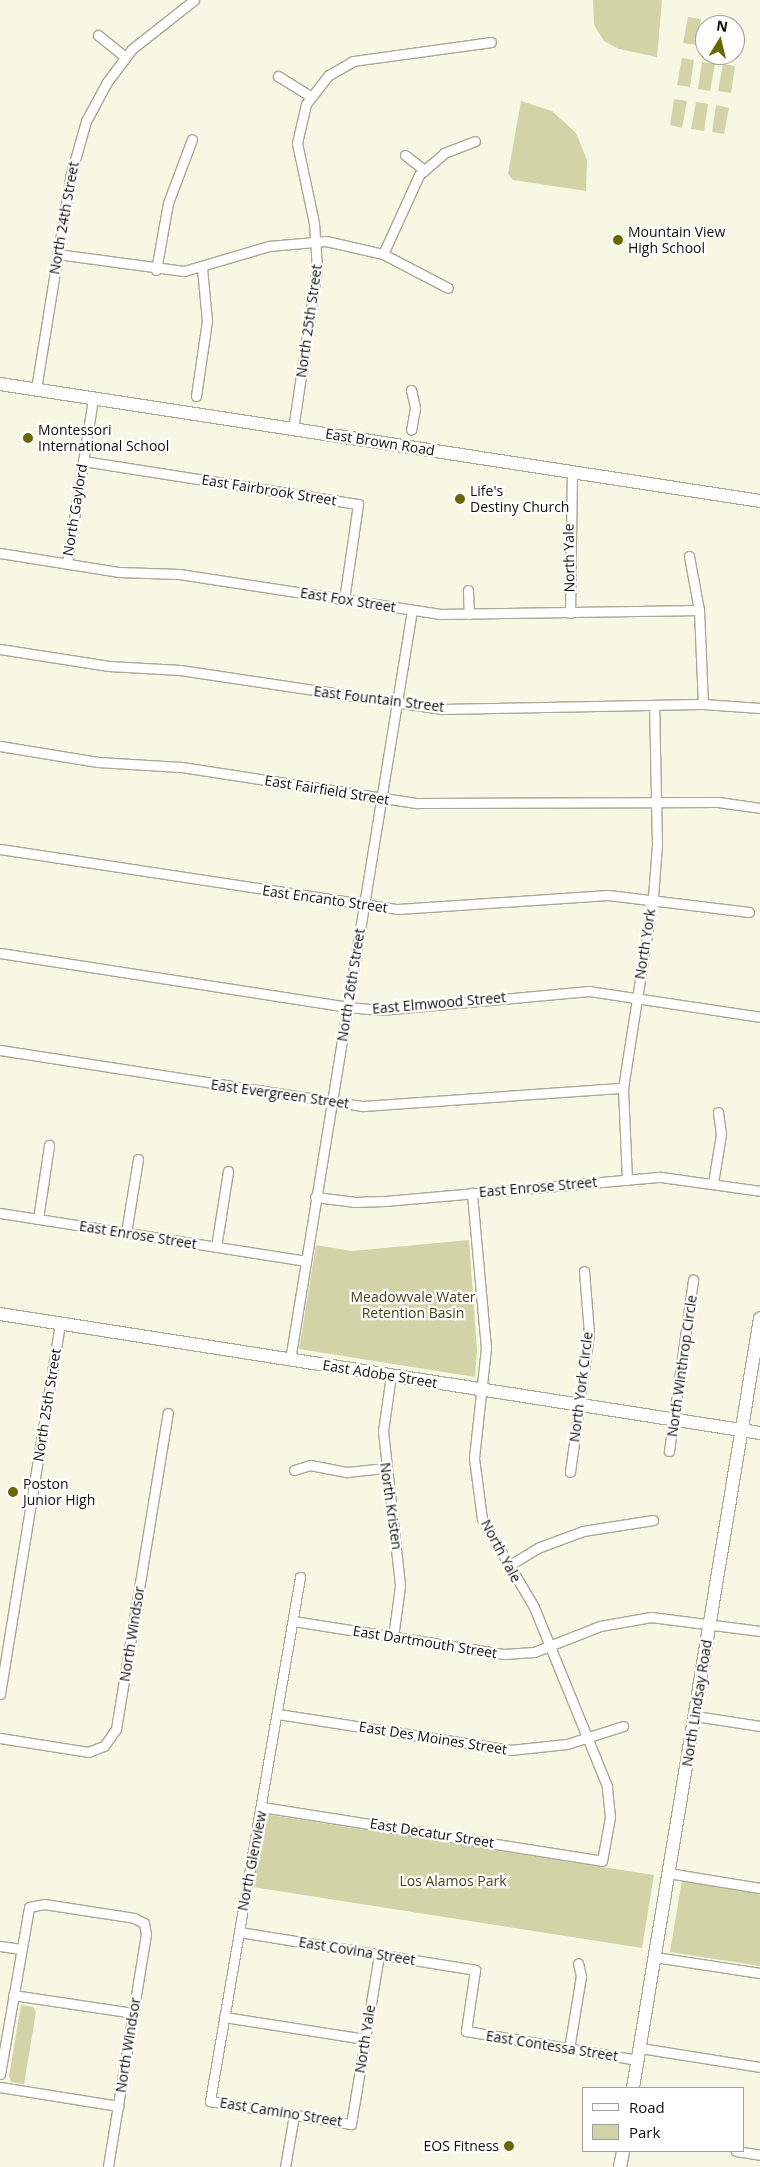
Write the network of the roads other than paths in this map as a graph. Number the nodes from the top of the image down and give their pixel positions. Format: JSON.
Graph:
{"nodes":[{"id":1,"x":174,"y":0,"type":"edge"},
{"id":2,"x":194,"y":0,"type":"edge"},
{"id":3,"x":180,"y":8,"type":"junction"},
{"id":4,"x":98,"y":35,"type":"dead end"},
{"id":5,"x":491,"y":42,"type":"dead end"},
{"id":6,"x":125,"y":57,"type":"junction"},
{"id":7,"x":278,"y":76,"type":"dead end"},
{"id":8,"x":310,"y":96,"type":"junction"},
{"id":9,"x":192,"y":139,"type":"dead end"},
{"id":10,"x":475,"y":141,"type":"dead end"},
{"id":11,"x":405,"y":155,"type":"dead end"},
{"id":12,"x":424,"y":170,"type":"junction"},
{"id":13,"x":317,"y":241,"type":"junction"},
{"id":14,"x":57,"y":254,"type":"junction"},
{"id":15,"x":384,"y":254,"type":"junction"},
{"id":16,"x":202,"y":268,"type":"junction"},
{"id":17,"x":156,"y":270,"type":"junction"},
{"id":18,"x":448,"y":288,"type":"dead end"},
{"id":19,"x":0,"y":384,"type":"edge"},
{"id":20,"x":36,"y":389,"type":"junction"},
{"id":21,"x":411,"y":390,"type":"dead end"},
{"id":22,"x":196,"y":396,"type":"dead end"},
{"id":23,"x":94,"y":398,"type":"junction"},
{"id":24,"x":293,"y":429,"type":"junction"},
{"id":25,"x":411,"y":430,"type":"dead end"},
{"id":26,"x":84,"y":461,"type":"junction"},
{"id":27,"x":572,"y":472,"type":"junction"},
{"id":28,"x":760,"y":502,"type":"edge"},
{"id":29,"x":0,"y":553,"type":"edge"},
{"id":30,"x":689,"y":556,"type":"dead end"},
{"id":31,"x":67,"y":564,"type":"junction"},
{"id":32,"x":468,"y":590,"type":"dead end"},
{"id":33,"x":344,"y":600,"type":"junction"},
{"id":34,"x":412,"y":610,"type":"junction"},
{"id":35,"x":699,"y":610,"type":"junction"},
{"id":36,"x":570,"y":613,"type":"junction"},
{"id":37,"x":469,"y":614,"type":"junction"},
{"id":38,"x":0,"y":649,"type":"edge"},
{"id":39,"x":396,"y":704,"type":"junction"},
{"id":40,"x":702,"y":704,"type":"junction"},
{"id":41,"x":654,"y":707,"type":"junction"},
{"id":42,"x":760,"y":708,"type":"edge"},
{"id":43,"x":0,"y":746,"type":"edge"},
{"id":44,"x":381,"y":798,"type":"junction"},
{"id":45,"x":655,"y":801,"type":"junction"},
{"id":46,"x":760,"y":808,"type":"edge"},
{"id":47,"x":0,"y":849,"type":"edge"},
{"id":48,"x":652,"y":897,"type":"junction"},
{"id":49,"x":364,"y":905,"type":"junction"},
{"id":50,"x":749,"y":912,"type":"dead end"},
{"id":51,"x":0,"y":954,"type":"edge"},
{"id":52,"x":637,"y":996,"type":"junction"},
{"id":53,"x":347,"y":1007,"type":"junction"},
{"id":54,"x":760,"y":1017,"type":"edge"},
{"id":55,"x":0,"y":1050,"type":"edge"},
{"id":56,"x":623,"y":1088,"type":"junction"},
{"id":57,"x":331,"y":1103,"type":"junction"},
{"id":58,"x":718,"y":1112,"type":"dead end"},
{"id":59,"x":49,"y":1145,"type":"dead end"},
{"id":60,"x":138,"y":1159,"type":"dead end"},
{"id":61,"x":228,"y":1170,"type":"dead end"},
{"id":62,"x":626,"y":1180,"type":"junction"},
{"id":63,"x":713,"y":1183,"type":"junction"},
{"id":64,"x":760,"y":1191,"type":"edge"},
{"id":65,"x":472,"y":1193,"type":"junction"},
{"id":66,"x":315,"y":1197,"type":"junction"},
{"id":67,"x":0,"y":1213,"type":"edge"},
{"id":68,"x":38,"y":1219,"type":"junction"},
{"id":69,"x":126,"y":1233,"type":"junction"},
{"id":70,"x":216,"y":1247,"type":"junction"},
{"id":71,"x":305,"y":1261,"type":"junction"},
{"id":72,"x":584,"y":1271,"type":"dead end"},
{"id":73,"x":693,"y":1280,"type":"dead end"},
{"id":74,"x":0,"y":1314,"type":"edge"},
{"id":75,"x":760,"y":1318,"type":"edge"},
{"id":76,"x":60,"y":1323,"type":"junction"},
{"id":77,"x":290,"y":1360,"type":"junction"},
{"id":78,"x":391,"y":1376,"type":"junction"},
{"id":79,"x":482,"y":1390,"type":"junction"},
{"id":80,"x":580,"y":1405,"type":"junction"},
{"id":81,"x":168,"y":1413,"type":"dead end"},
{"id":82,"x":674,"y":1420,"type":"junction"},
{"id":83,"x":742,"y":1430,"type":"junction"},
{"id":84,"x":760,"y":1433,"type":"edge"},
{"id":85,"x":669,"y":1451,"type":"dead end"},
{"id":86,"x":384,"y":1468,"type":"junction"},
{"id":87,"x":294,"y":1470,"type":"dead end"},
{"id":88,"x":570,"y":1472,"type":"dead end"},
{"id":89,"x":653,"y":1520,"type":"dead end"},
{"id":90,"x":508,"y":1566,"type":"junction"},
{"id":91,"x":300,"y":1577,"type":"dead end"},
{"id":92,"x":293,"y":1621,"type":"junction"},
{"id":93,"x":710,"y":1623,"type":"junction"},
{"id":94,"x":760,"y":1631,"type":"edge"},
{"id":95,"x":393,"y":1637,"type":"junction"},
{"id":96,"x":551,"y":1645,"type":"junction"},
{"id":97,"x":0,"y":1694,"type":"edge"},
{"id":98,"x":278,"y":1714,"type":"junction"},
{"id":99,"x":694,"y":1716,"type":"junction"},
{"id":100,"x":624,"y":1726,"type":"dead end"},
{"id":101,"x":760,"y":1726,"type":"edge"},
{"id":102,"x":587,"y":1736,"type":"junction"},
{"id":103,"x":0,"y":1738,"type":"edge"},
{"id":104,"x":262,"y":1807,"type":"junction"},
{"id":105,"x":602,"y":1861,"type":"joint"},
{"id":106,"x":668,"y":1873,"type":"junction"},
{"id":107,"x":760,"y":1888,"type":"edge"},
{"id":108,"x":239,"y":1932,"type":"junction"},
{"id":109,"x":0,"y":1946,"type":"edge"},
{"id":110,"x":20,"y":1949,"type":"junction"},
{"id":111,"x":379,"y":1954,"type":"junction"},
{"id":112,"x":655,"y":1957,"type":"junction"},
{"id":113,"x":578,"y":1962,"type":"dead end"},
{"id":114,"x":760,"y":1973,"type":"edge"},
{"id":115,"x":13,"y":1994,"type":"junction"},
{"id":116,"x":134,"y":2013,"type":"junction"},
{"id":117,"x":224,"y":2017,"type":"junction"},
{"id":118,"x":466,"y":2031,"type":"joint"},
{"id":119,"x":365,"y":2039,"type":"junction"},
{"id":120,"x":569,"y":2049,"type":"junction"},
{"id":121,"x":639,"y":2054,"type":"junction"},
{"id":122,"x":760,"y":2067,"type":"edge"},
{"id":123,"x":0,"y":2074,"type":"edge"},
{"id":124,"x":633,"y":2087,"type":"edge"},
{"id":125,"x":0,"y":2088,"type":"edge"},
{"id":126,"x":210,"y":2101,"type":"joint"},
{"id":127,"x":118,"y":2106,"type":"junction"},
{"id":128,"x":294,"y":2114,"type":"junction"},
{"id":129,"x":351,"y":2124,"type":"joint"},
{"id":130,"x":623,"y":2152,"type":"edge"},
{"id":131,"x":744,"y":2152,"type":"edge"},
{"id":132,"x":760,"y":2154,"type":"edge"},
{"id":133,"x":108,"y":2167,"type":"edge"},
{"id":134,"x":285,"y":2167,"type":"edge"},
{"id":135,"x":620,"y":2167,"type":"edge"}],
"edges":[{"from":1,"to":3,"type":"street"},
{"from":2,"to":3,"type":"street","name":"North 24th Street"},
{"from":3,"to":6,"type":"street","name":"North 24th Street"},
{"from":4,"to":6,"type":"street"},
{"from":5,"to":8,"type":"street","name":"North 25th Street"},
{"from":6,"to":14,"type":"street","name":"North 24th Street"},
{"from":7,"to":8,"type":"street"},
{"from":8,"to":13,"type":"street","name":"North 25th Street"},
{"from":9,"to":17,"type":"street"},
{"from":10,"to":12,"type":"street"},
{"from":11,"to":12,"type":"street"},
{"from":12,"to":15,"type":"street"},
{"from":13,"to":15,"type":"street"},
{"from":13,"to":16,"type":"street"},
{"from":13,"to":24,"type":"street","name":"North 25th Street"},
{"from":14,"to":17,"type":"street"},
{"from":14,"to":20,"type":"street","name":"North 24th Street"},
{"from":15,"to":18,"type":"street"},
{"from":16,"to":17,"type":"street"},
{"from":16,"to":22,"type":"street"},
{"from":19,"to":20,"type":"main road","name":"East Brown Road"},
{"from":20,"to":23,"type":"main road","name":"East Brown Road"},
{"from":21,"to":25,"type":"street"},
{"from":23,"to":24,"type":"main road","name":"East Brown Road"},
{"from":23,"to":26,"type":"street","name":"North Gaylord"},
{"from":24,"to":27,"type":"main road","name":"East Brown Road"},
{"from":26,"to":31,"type":"street","name":"North Gaylord"},
{"from":26,"to":33,"type":"street","name":"East Fairbrook Street"},
{"from":27,"to":28,"type":"main road","name":"East Brown Road"},
{"from":27,"to":36,"type":"street","name":"North Yale"},
{"from":29,"to":31,"type":"street","name":"East Fox Street"},
{"from":30,"to":35,"type":"street"},
{"from":31,"to":33,"type":"street","name":"East Fox Street"},
{"from":32,"to":37,"type":"street"},
{"from":33,"to":34,"type":"street","name":"East Fox Street"},
{"from":34,"to":37,"type":"street","name":"East Fox Street"},
{"from":34,"to":39,"type":"street","name":"North 26th Street"},
{"from":35,"to":36,"type":"street","name":"East Fox Street"},
{"from":35,"to":40,"type":"street"},
{"from":36,"to":37,"type":"street","name":"East Fox Street"},
{"from":38,"to":39,"type":"street","name":"East Fountain Street"},
{"from":39,"to":41,"type":"street","name":"East Fountain Street"},
{"from":39,"to":44,"type":"street","name":"North 26th Street"},
{"from":40,"to":41,"type":"street","name":"East Fountain Street"},
{"from":40,"to":42,"type":"street","name":"East Fountain Street"},
{"from":41,"to":45,"type":"street","name":"North York"},
{"from":43,"to":44,"type":"street","name":"East Fairfield Street"},
{"from":44,"to":45,"type":"street","name":"East Fairfield Street"},
{"from":44,"to":49,"type":"street","name":"North 26th Street"},
{"from":45,"to":46,"type":"street","name":"East Fairfield Street"},
{"from":45,"to":48,"type":"street","name":"North York"},
{"from":47,"to":49,"type":"street","name":"East Encanto Street"},
{"from":48,"to":49,"type":"street","name":"East Encanto Street"},
{"from":48,"to":50,"type":"street","name":"East Encanto Street"},
{"from":48,"to":52,"type":"street","name":"North York"},
{"from":49,"to":53,"type":"street","name":"North 26th Street"},
{"from":51,"to":53,"type":"street","name":"East Elmwood Street"},
{"from":52,"to":53,"type":"street","name":"East Elmwood Street"},
{"from":52,"to":54,"type":"street","name":"East Elmwood Street"},
{"from":52,"to":56,"type":"street","name":"North York"},
{"from":53,"to":57,"type":"street","name":"North 26th Street"},
{"from":55,"to":57,"type":"street","name":"East Evergreen Street"},
{"from":56,"to":57,"type":"street","name":"East Evergreen Street"},
{"from":56,"to":62,"type":"street","name":"North York"},
{"from":57,"to":66,"type":"street","name":"North 26th Street"},
{"from":58,"to":63,"type":"street"},
{"from":59,"to":68,"type":"street"},
{"from":60,"to":69,"type":"street"},
{"from":61,"to":70,"type":"street"},
{"from":62,"to":63,"type":"street","name":"East Enrose Street"},
{"from":62,"to":65,"type":"street","name":"East Enrose Street"},
{"from":63,"to":64,"type":"street","name":"East Enrose Street"},
{"from":65,"to":66,"type":"street","name":"East Enrose Street"},
{"from":65,"to":79,"type":"street","name":"North Yale"},
{"from":66,"to":71,"type":"street","name":"North 26th Street"},
{"from":67,"to":68,"type":"street","name":"East Enrose Street"},
{"from":68,"to":69,"type":"street","name":"East Enrose Street"},
{"from":69,"to":70,"type":"street","name":"East Enrose Street"},
{"from":70,"to":71,"type":"street","name":"East Enrose Street"},
{"from":71,"to":77,"type":"street","name":"North 26th Street"},
{"from":72,"to":80,"type":"street","name":"North York Circle"},
{"from":73,"to":82,"type":"street","name":"North Winthrop Circle"},
{"from":74,"to":76,"type":"main road","name":"East Adobe Street"},
{"from":75,"to":83,"type":"main road","name":"North Lindsay Road"},
{"from":76,"to":77,"type":"main road","name":"East Adobe Street"},
{"from":76,"to":97,"type":"street","name":"North 25th Street"},
{"from":77,"to":78,"type":"main road","name":"East Adobe Street"},
{"from":78,"to":79,"type":"main road","name":"East Adobe Street"},
{"from":78,"to":86,"type":"street","name":"North Kristen"},
{"from":79,"to":80,"type":"main road","name":"East Adobe Street"},
{"from":79,"to":90,"type":"street","name":"North Yale"},
{"from":80,"to":82,"type":"main road","name":"East Adobe Street"},
{"from":80,"to":88,"type":"street","name":"North York Circle"},
{"from":81,"to":103,"type":"street","name":"North Windsor"},
{"from":82,"to":83,"type":"main road","name":"East Adobe Street"},
{"from":82,"to":85,"type":"street","name":"North Winthrop Circle"},
{"from":83,"to":84,"type":"main road","name":"East Adobe Street"},
{"from":83,"to":93,"type":"main road","name":"North Lindsay Road"},
{"from":86,"to":87,"type":"street"},
{"from":86,"to":95,"type":"street","name":"North Kristen"},
{"from":89,"to":90,"type":"street"},
{"from":90,"to":96,"type":"street","name":"North Yale"},
{"from":91,"to":92,"type":"street","name":"North Glenview"},
{"from":92,"to":95,"type":"street","name":"East Dartmouth Street"},
{"from":92,"to":98,"type":"street","name":"North Glenview"},
{"from":93,"to":94,"type":"street","name":"East Dartmouth Street"},
{"from":93,"to":96,"type":"street","name":"East Dartmouth Street"},
{"from":93,"to":99,"type":"main road","name":"North Lindsay Road"},
{"from":95,"to":96,"type":"street","name":"East Dartmouth Street"},
{"from":96,"to":102,"type":"street","name":"North Yale"},
{"from":98,"to":102,"type":"street","name":"East Des Moines Street"},
{"from":98,"to":104,"type":"street","name":"North Glenview"},
{"from":99,"to":101,"type":"street"},
{"from":99,"to":106,"type":"main road","name":"North Lindsay Road"},
{"from":100,"to":102,"type":"street","name":"East Des Moines Street"},
{"from":102,"to":105,"type":"street","name":"North Yale"},
{"from":104,"to":105,"type":"street","name":"East Decatur Street"},
{"from":104,"to":108,"type":"street","name":"North Glenview"},
{"from":106,"to":107,"type":"street"},
{"from":106,"to":112,"type":"main road","name":"North Lindsay Road"},
{"from":108,"to":111,"type":"street","name":"East Covina Street"},
{"from":108,"to":117,"type":"street","name":"North Glenview"},
{"from":109,"to":110,"type":"street"},
{"from":110,"to":115,"type":"street"},
{"from":110,"to":116,"type":"street","name":"North Windsor"},
{"from":111,"to":118,"type":"street","name":"East Covina Street"},
{"from":111,"to":119,"type":"street","name":"North Yale"},
{"from":112,"to":114,"type":"street"},
{"from":112,"to":121,"type":"main road","name":"North Lindsay Road"},
{"from":113,"to":120,"type":"street"},
{"from":115,"to":116,"type":"street"},
{"from":115,"to":123,"type":"street"},
{"from":116,"to":127,"type":"street","name":"North Windsor"},
{"from":117,"to":119,"type":"street"},
{"from":117,"to":126,"type":"street","name":"North Glenview"},
{"from":118,"to":120,"type":"street","name":"East Contessa Street"},
{"from":119,"to":129,"type":"street","name":"North Yale"},
{"from":120,"to":121,"type":"street","name":"East Contessa Street"},
{"from":121,"to":122,"type":"street","name":"East Contessa Street"},
{"from":121,"to":124,"type":"main road","name":"North Lindsay Road"},
{"from":125,"to":127,"type":"street"},
{"from":126,"to":128,"type":"street","name":"East Camino Street"},
{"from":127,"to":133,"type":"street","name":"North Windsor"},
{"from":128,"to":129,"type":"street","name":"East Camino Street"},
{"from":128,"to":134,"type":"street"},
{"from":130,"to":135,"type":"main road"},
{"from":131,"to":132,"type":"street"}]}
